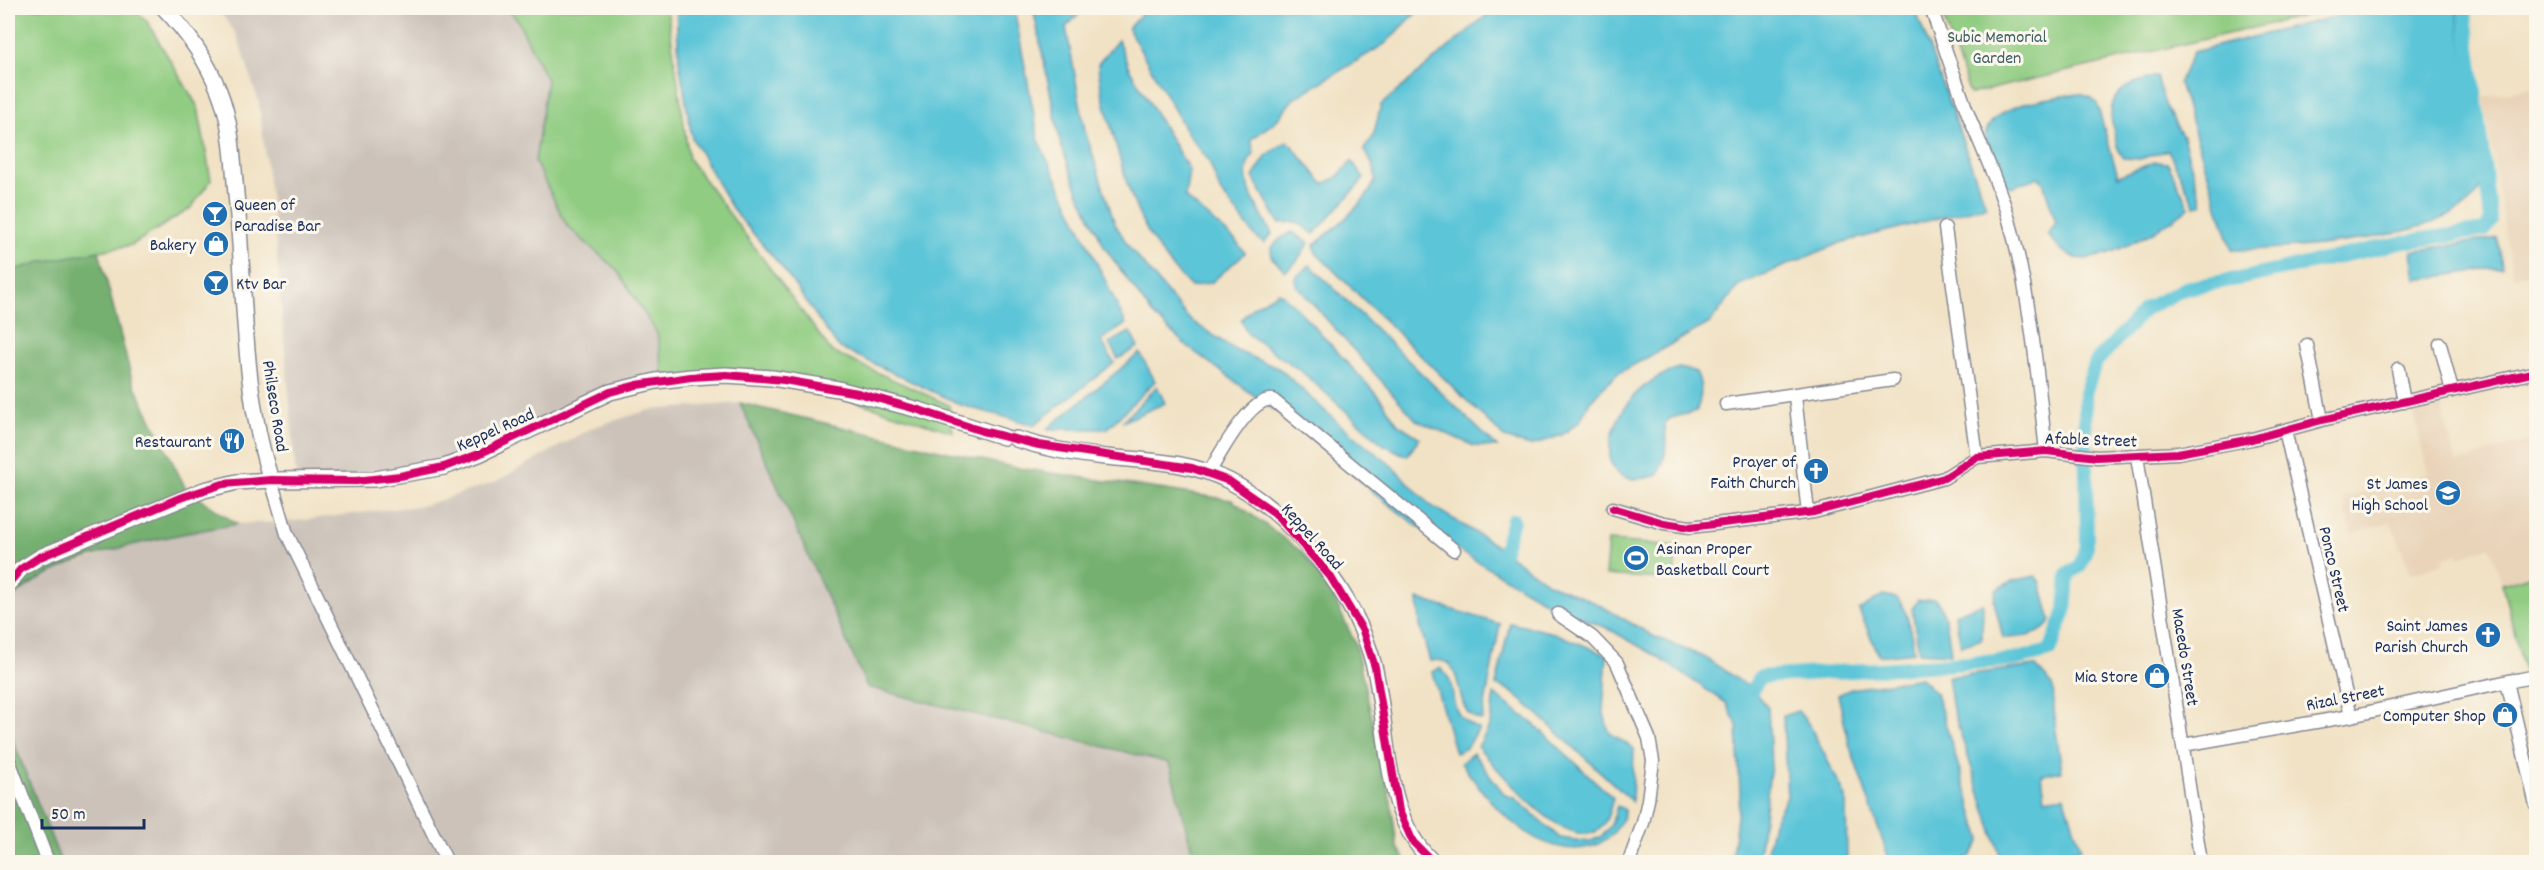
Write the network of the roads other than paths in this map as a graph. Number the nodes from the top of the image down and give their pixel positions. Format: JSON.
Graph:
{"nodes":[{"id":1,"x":164,"y":8,"type":"edge"},
{"id":2,"x":1931,"y":8,"type":"edge"},
{"id":3,"x":1945,"y":228,"type":"dead end"},
{"id":4,"x":2440,"y":344,"type":"dead end"},
{"id":5,"x":2307,"y":345,"type":"dead end"},
{"id":6,"x":2398,"y":369,"type":"dead end"},
{"id":7,"x":2536,"y":372,"type":"edge"},
{"id":8,"x":1893,"y":380,"type":"dead end"},
{"id":9,"x":2452,"y":391,"type":"junction"},
{"id":10,"x":1795,"y":396,"type":"junction"},
{"id":11,"x":2404,"y":402,"type":"junction"},
{"id":12,"x":1725,"y":405,"type":"dead end"},
{"id":13,"x":2322,"y":420,"type":"junction"},
{"id":14,"x":2285,"y":430,"type":"junction"},
{"id":15,"x":2046,"y":451,"type":"junction"},
{"id":16,"x":2137,"y":456,"type":"junction"},
{"id":17,"x":1977,"y":457,"type":"junction"},
{"id":18,"x":1209,"y":473,"type":"junction"},
{"id":19,"x":271,"y":480,"type":"junction"},
{"id":20,"x":1613,"y":508,"type":"dead end"},
{"id":21,"x":1808,"y":513,"type":"junction"},
{"id":22,"x":1454,"y":550,"type":"dead end"},
{"id":23,"x":8,"y":584,"type":"edge"},
{"id":24,"x":1558,"y":614,"type":"dead end"},
{"id":25,"x":2536,"y":676,"type":"edge"},
{"id":26,"x":2510,"y":681,"type":"junction"},
{"id":27,"x":2351,"y":716,"type":"junction"},
{"id":28,"x":2183,"y":745,"type":"junction"},
{"id":29,"x":8,"y":758,"type":"edge"},
{"id":30,"x":2536,"y":805,"type":"edge"},
{"id":31,"x":48,"y":862,"type":"edge"},
{"id":32,"x":447,"y":862,"type":"edge"},
{"id":33,"x":1432,"y":862,"type":"edge"},
{"id":34,"x":1629,"y":862,"type":"edge"},
{"id":35,"x":2202,"y":862,"type":"edge"}],
"edges":[{"from":1,"to":19,"type":"street","name":"Philseco Road"},
{"from":2,"to":15,"type":"street"},
{"from":3,"to":17,"type":"street"},
{"from":4,"to":9,"type":"street"},
{"from":5,"to":13,"type":"street"},
{"from":6,"to":11,"type":"street"},
{"from":7,"to":9,"type":"street","name":"Afable Street"},
{"from":8,"to":10,"type":"street"},
{"from":9,"to":11,"type":"street","name":"Afable Street"},
{"from":10,"to":12,"type":"street"},
{"from":10,"to":21,"type":"street"},
{"from":11,"to":13,"type":"street","name":"Afable Street"},
{"from":13,"to":14,"type":"street","name":"Afable Street"},
{"from":14,"to":16,"type":"street","name":"Afable Street"},
{"from":14,"to":27,"type":"street","name":"Ponco Street"},
{"from":15,"to":16,"type":"street","name":"Afable Street"},
{"from":15,"to":17,"type":"street","name":"Afable Street"},
{"from":16,"to":28,"type":"street","name":"Macedo Street"},
{"from":17,"to":21,"type":"street","name":"Afable Street"},
{"from":18,"to":19,"type":"street","name":"Keppel Road"},
{"from":18,"to":22,"type":"street"},
{"from":18,"to":33,"type":"street","name":"Keppel Road"},
{"from":19,"to":23,"type":"street","name":"Keppel Road"},
{"from":19,"to":32,"type":"street","name":"Philseco Road"},
{"from":20,"to":21,"type":"street","name":"Afable Street"},
{"from":24,"to":34,"type":"street"},
{"from":25,"to":26,"type":"street","name":"Rizal Street"},
{"from":26,"to":27,"type":"street","name":"Rizal Street"},
{"from":26,"to":30,"type":"street"},
{"from":27,"to":28,"type":"street","name":"Rizal Street"},
{"from":28,"to":35,"type":"street","name":"Macedo Street"},
{"from":29,"to":31,"type":"street"}]}
